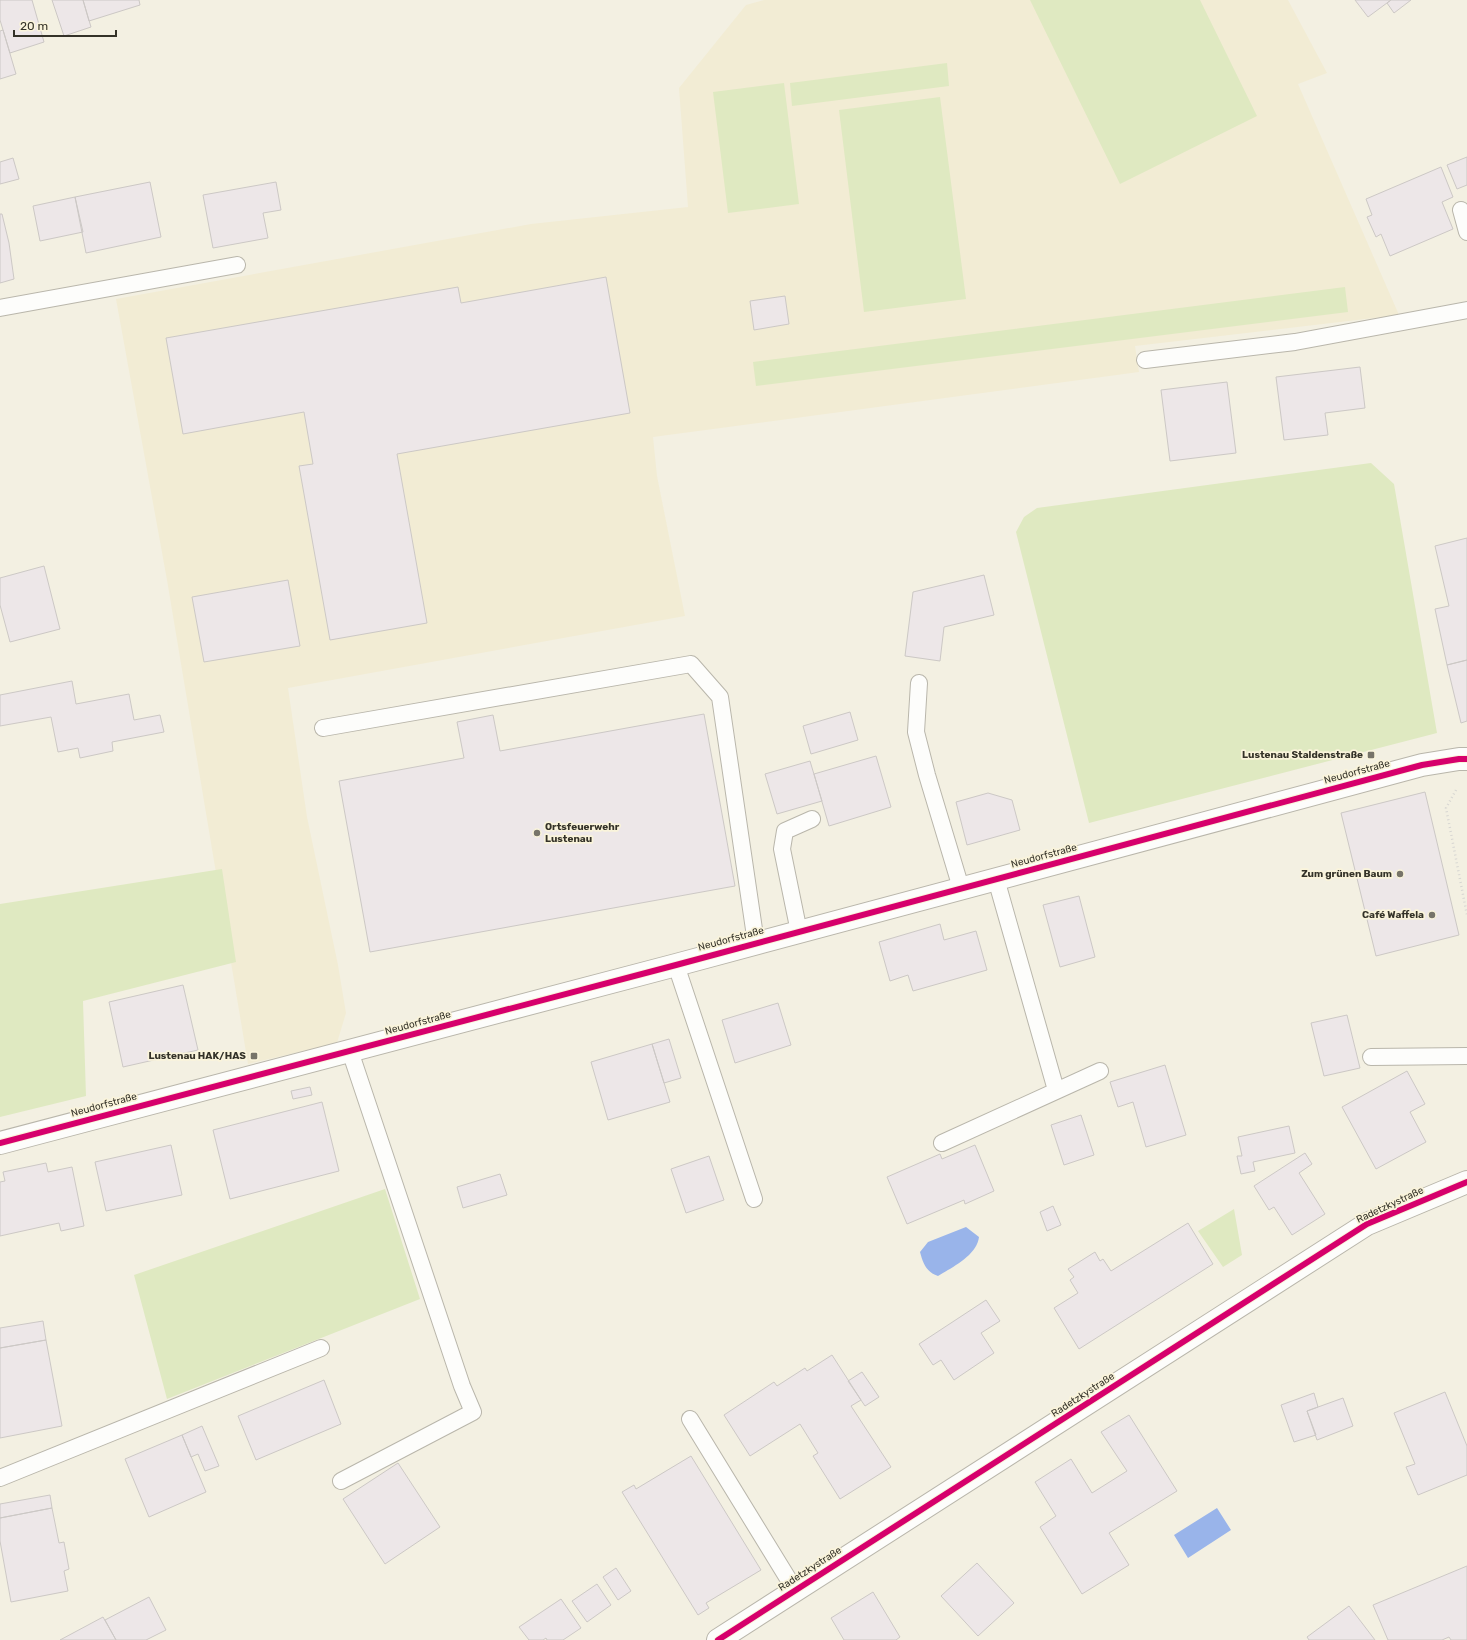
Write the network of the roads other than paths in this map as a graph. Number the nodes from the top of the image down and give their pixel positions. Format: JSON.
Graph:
{"nodes":[{"id":1,"x":1461,"y":210,"type":"dead end"},
{"id":2,"x":1467,"y":232,"type":"edge"},
{"id":3,"x":237,"y":265,"type":"dead end"},
{"id":4,"x":0,"y":308,"type":"edge"},
{"id":5,"x":1467,"y":310,"type":"edge"},
{"id":6,"x":1145,"y":360,"type":"dead end"},
{"id":7,"x":919,"y":684,"type":"dead end"},
{"id":8,"x":323,"y":728,"type":"dead end"},
{"id":9,"x":1467,"y":759,"type":"edge"},
{"id":10,"x":812,"y":819,"type":"dead end"},
{"id":11,"x":996,"y":879,"type":"junction"},
{"id":12,"x":961,"y":888,"type":"junction"},
{"id":13,"x":799,"y":932,"type":"junction"},
{"id":14,"x":756,"y":943,"type":"junction"},
{"id":15,"x":676,"y":964,"type":"junction"},
{"id":16,"x":350,"y":1051,"type":"junction"},
{"id":17,"x":1467,"y":1056,"type":"edge"},
{"id":18,"x":1371,"y":1057,"type":"dead end"},
{"id":19,"x":1100,"y":1071,"type":"dead end"},
{"id":20,"x":1056,"y":1090,"type":"junction"},
{"id":21,"x":0,"y":1143,"type":"edge"},
{"id":22,"x":942,"y":1143,"type":"dead end"},
{"id":23,"x":1467,"y":1182,"type":"edge"},
{"id":24,"x":754,"y":1199,"type":"dead end"},
{"id":25,"x":322,"y":1348,"type":"dead end"},
{"id":26,"x":690,"y":1419,"type":"dead end"},
{"id":27,"x":0,"y":1478,"type":"edge"},
{"id":28,"x":341,"y":1481,"type":"dead end"},
{"id":29,"x":795,"y":1590,"type":"junction"},
{"id":30,"x":718,"y":1640,"type":"edge"}],
"edges":[{"from":1,"to":2,"type":"lane"},
{"from":3,"to":4,"type":"lane"},
{"from":5,"to":6,"type":"lane"},
{"from":7,"to":12,"type":"lane"},
{"from":8,"to":14,"type":"lane"},
{"from":9,"to":11,"type":"street","name":"Neudorfstraße"},
{"from":10,"to":13,"type":"lane"},
{"from":11,"to":12,"type":"street","name":"Neudorfstraße"},
{"from":11,"to":20,"type":"lane"},
{"from":12,"to":13,"type":"street","name":"Neudorfstraße"},
{"from":13,"to":14,"type":"street","name":"Neudorfstraße"},
{"from":14,"to":15,"type":"street","name":"Neudorfstraße"},
{"from":15,"to":16,"type":"street","name":"Neudorfstraße"},
{"from":15,"to":24,"type":"lane"},
{"from":16,"to":21,"type":"street","name":"Neudorfstraße"},
{"from":16,"to":28,"type":"lane"},
{"from":17,"to":18,"type":"lane"},
{"from":19,"to":20,"type":"lane"},
{"from":20,"to":22,"type":"lane"},
{"from":23,"to":29,"type":"street","name":"Radetzkystraße"},
{"from":25,"to":27,"type":"lane"},
{"from":26,"to":29,"type":"lane"},
{"from":29,"to":30,"type":"street","name":"Radetzkystraße"}]}
